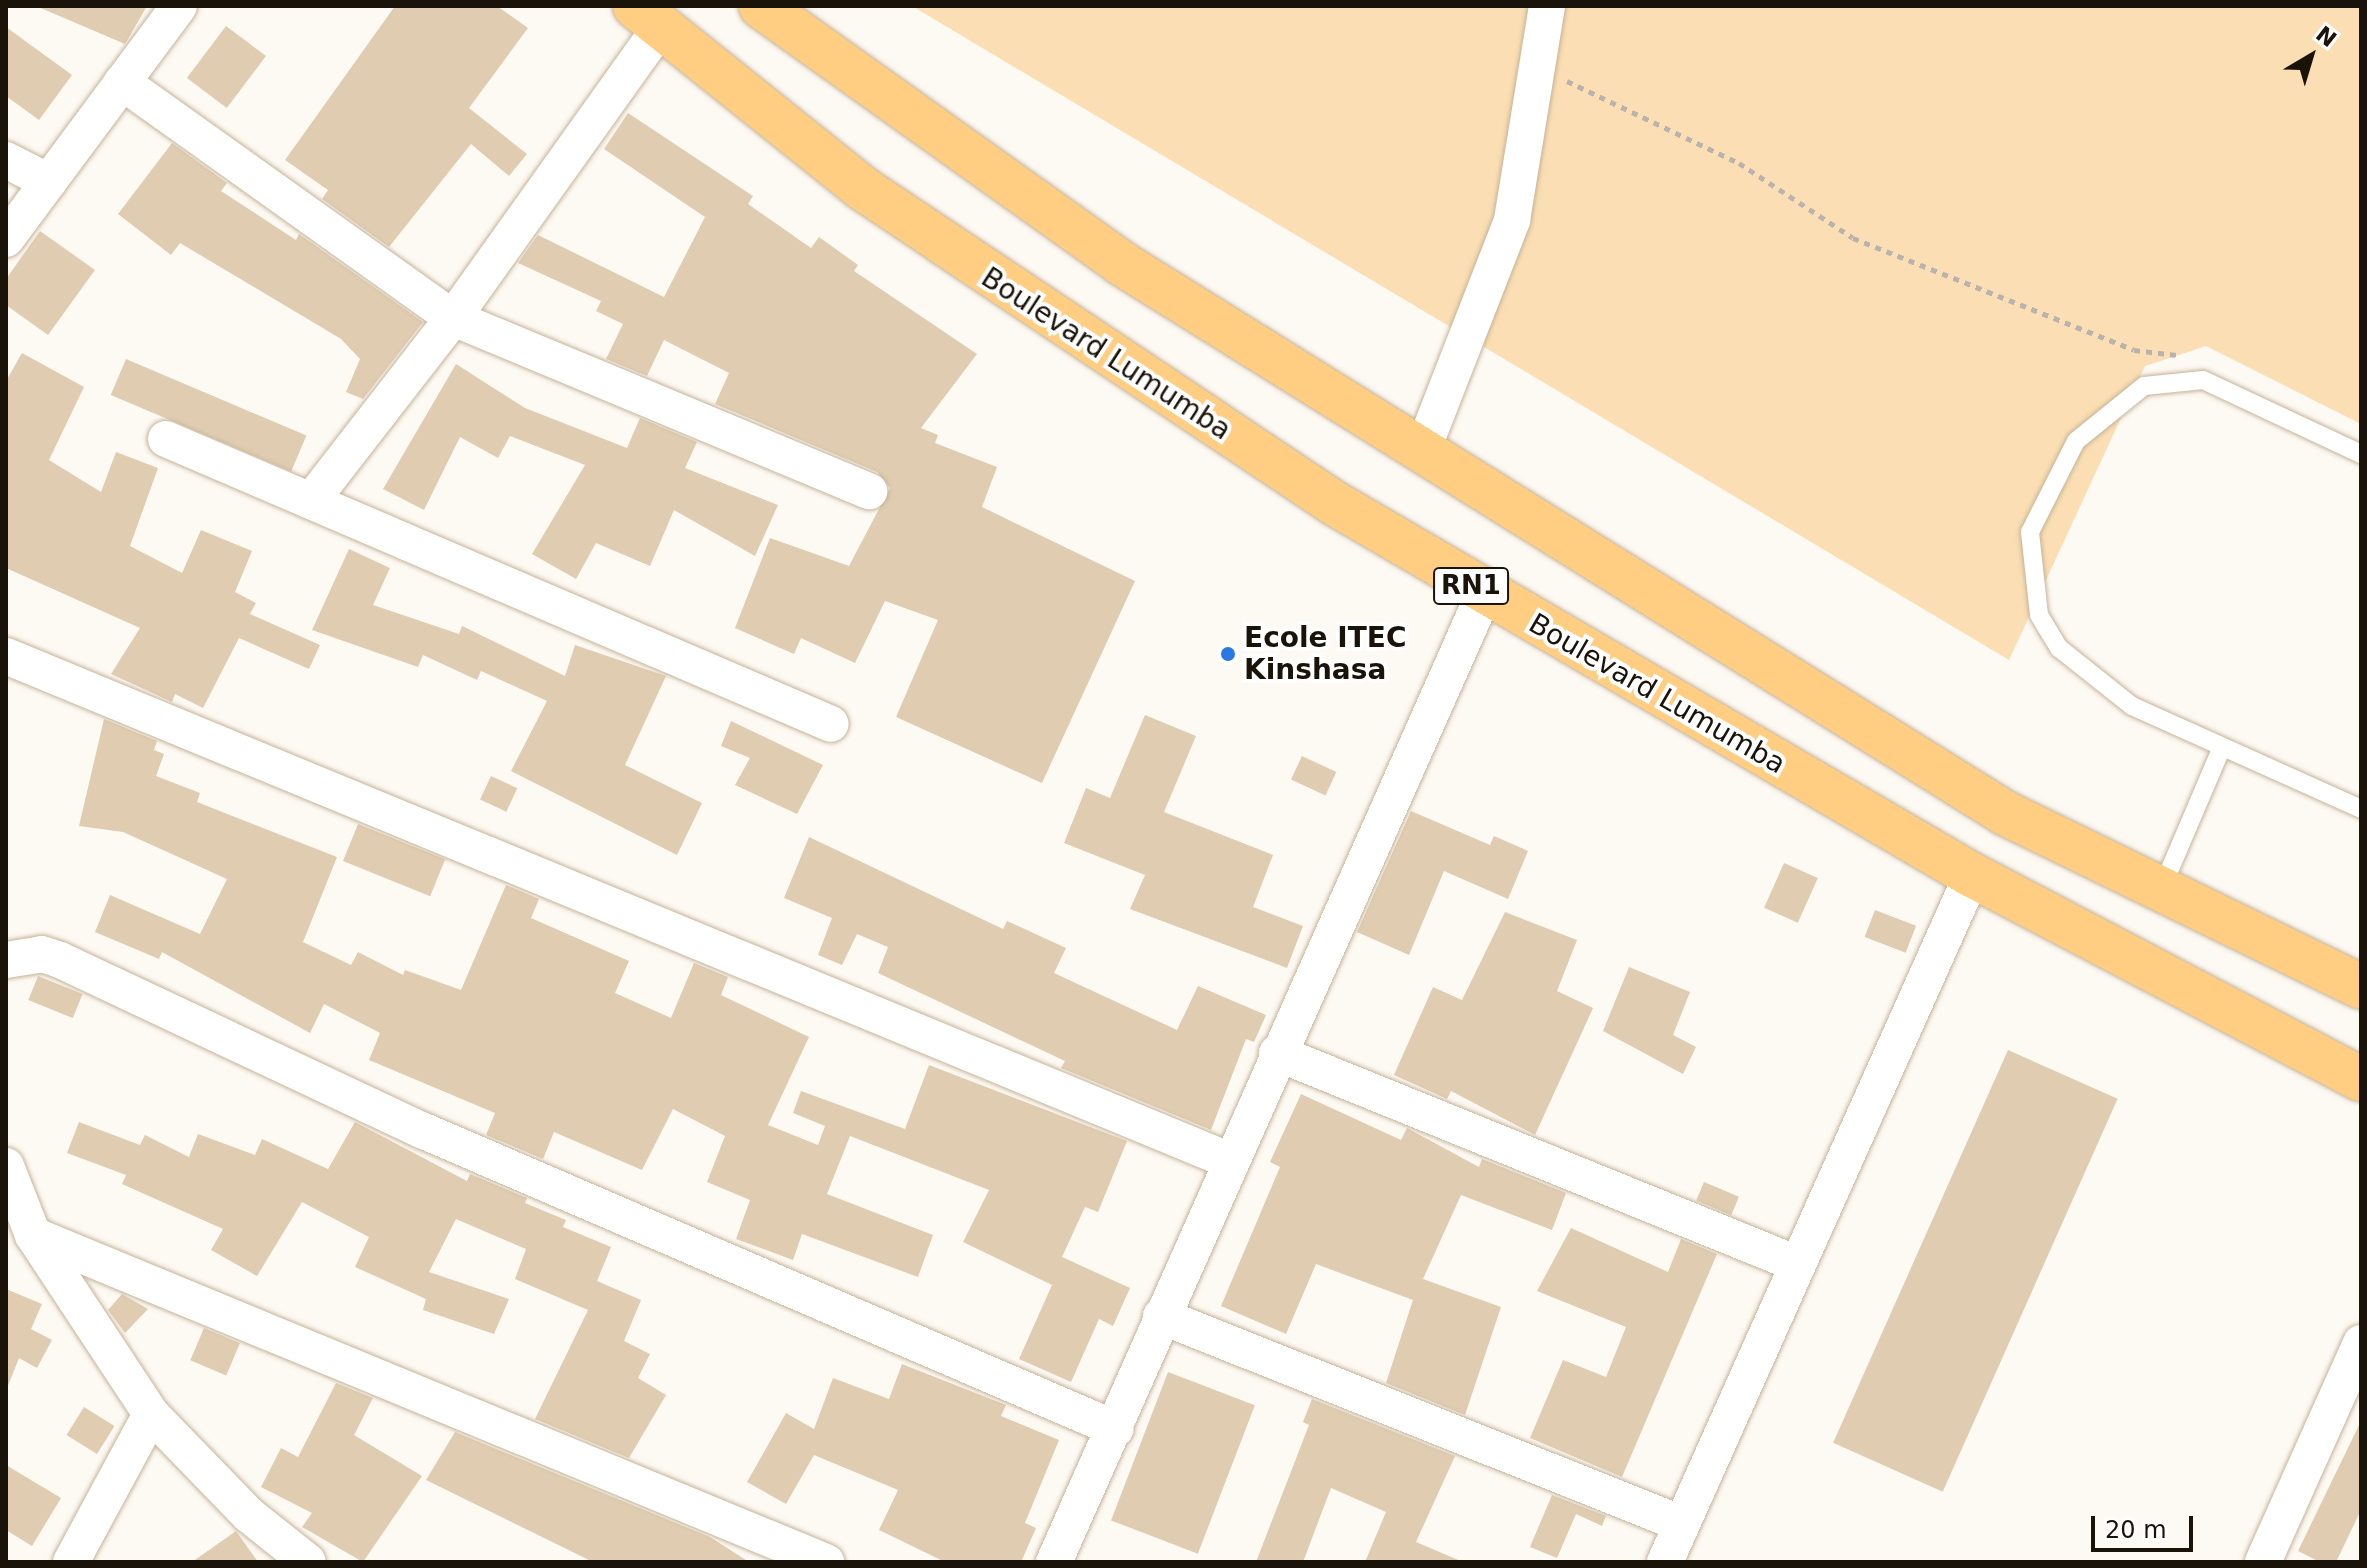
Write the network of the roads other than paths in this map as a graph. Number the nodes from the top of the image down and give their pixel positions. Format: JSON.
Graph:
{"nodes":[{"id":1,"x":179,"y":6,"type":"edge"},
{"id":2,"x":761,"y":6,"type":"edge"},
{"id":3,"x":1547,"y":6,"type":"edge"},
{"id":4,"x":648,"y":16,"type":"edge"},
{"id":5,"x":122,"y":82,"type":"junction"},
{"id":6,"x":6,"y":160,"type":"edge"},
{"id":7,"x":49,"y":182,"type":"junction"},
{"id":8,"x":6,"y":239,"type":"edge"},
{"id":9,"x":453,"y":318,"type":"junction"},
{"id":10,"x":166,"y":439,"type":"dead end"},
{"id":11,"x":1421,"y":454,"type":"junction"},
{"id":12,"x":2361,"y":454,"type":"edge"},
{"id":13,"x":869,"y":491,"type":"dead end"},
{"id":14,"x":311,"y":501,"type":"junction"},
{"id":15,"x":1484,"y":594,"type":"junction"},
{"id":16,"x":6,"y":656,"type":"edge"},
{"id":17,"x":831,"y":724,"type":"dead end"},
{"id":18,"x":2221,"y":749,"type":"junction"},
{"id":19,"x":2361,"y":809,"type":"edge"},
{"id":20,"x":1972,"y":875,"type":"junction"},
{"id":21,"x":2161,"y":891,"type":"junction"},
{"id":22,"x":6,"y":960,"type":"edge"},
{"id":23,"x":2361,"y":987,"type":"edge"},
{"id":24,"x":1277,"y":1053,"type":"junction"},
{"id":25,"x":2361,"y":1079,"type":"edge"},
{"id":26,"x":1228,"y":1160,"type":"junction"},
{"id":27,"x":6,"y":1166,"type":"edge"},
{"id":28,"x":33,"y":1235,"type":"junction"},
{"id":29,"x":1795,"y":1263,"type":"junction"},
{"id":30,"x":1161,"y":1316,"type":"junction"},
{"id":31,"x":2361,"y":1343,"type":"edge"},
{"id":32,"x":151,"y":1414,"type":"junction"},
{"id":33,"x":1116,"y":1429,"type":"junction"},
{"id":34,"x":1682,"y":1524,"type":"junction"},
{"id":35,"x":71,"y":1562,"type":"edge"},
{"id":36,"x":308,"y":1562,"type":"edge"},
{"id":37,"x":826,"y":1562,"type":"edge"},
{"id":38,"x":1054,"y":1562,"type":"edge"},
{"id":39,"x":1665,"y":1562,"type":"edge"},
{"id":40,"x":2263,"y":1562,"type":"edge"}],
"edges":[{"from":1,"to":5,"type":"street"},
{"from":2,"to":11,"type":"highway"},
{"from":3,"to":11,"type":"street"},
{"from":4,"to":9,"type":"street"},
{"from":4,"to":15,"type":"highway","name":"Boulevard Lumumba","number":"RN1"},
{"from":5,"to":7,"type":"street"},
{"from":5,"to":9,"type":"street"},
{"from":6,"to":7,"type":"street"},
{"from":7,"to":8,"type":"street"},
{"from":9,"to":13,"type":"street"},
{"from":9,"to":14,"type":"street"},
{"from":10,"to":14,"type":"street"},
{"from":11,"to":21,"type":"highway"},
{"from":12,"to":18,"type":"lane"},
{"from":14,"to":17,"type":"street"},
{"from":15,"to":20,"type":"highway","name":"Boulevard Lumumba","number":"RN1"},
{"from":15,"to":24,"type":"street"},
{"from":16,"to":26,"type":"street"},
{"from":18,"to":19,"type":"lane"},
{"from":18,"to":21,"type":"lane"},
{"from":20,"to":25,"type":"highway","name":"Boulevard Lumumba","number":"RN1"},
{"from":20,"to":29,"type":"street"},
{"from":21,"to":23,"type":"highway"},
{"from":22,"to":33,"type":"street"},
{"from":24,"to":26,"type":"street"},
{"from":24,"to":29,"type":"street"},
{"from":26,"to":30,"type":"street"},
{"from":27,"to":28,"type":"street"},
{"from":28,"to":32,"type":"street"},
{"from":28,"to":37,"type":"street"},
{"from":29,"to":34,"type":"street"},
{"from":30,"to":33,"type":"street"},
{"from":30,"to":34,"type":"street"},
{"from":31,"to":40,"type":"street"},
{"from":32,"to":35,"type":"street"},
{"from":32,"to":36,"type":"street"},
{"from":33,"to":38,"type":"street"},
{"from":34,"to":39,"type":"street"}]}
